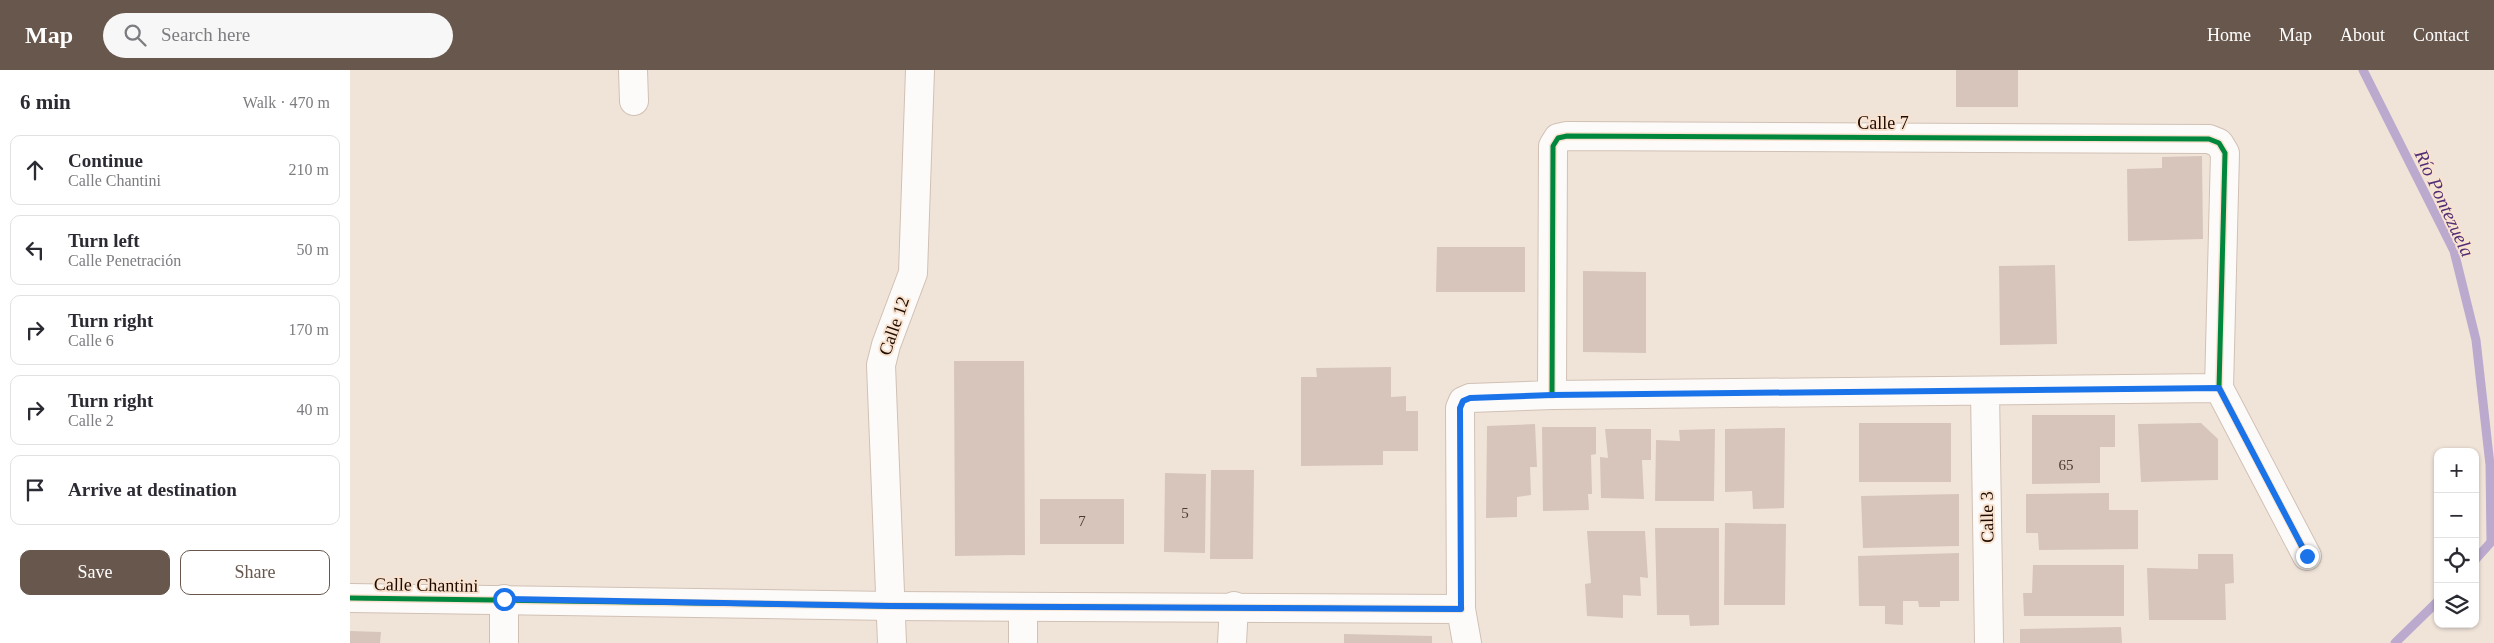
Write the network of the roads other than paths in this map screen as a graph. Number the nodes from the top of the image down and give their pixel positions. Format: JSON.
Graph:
{"nodes":[{"id":1,"x":633,"y":70,"type":"edge"},
{"id":2,"x":920,"y":70,"type":"edge"},
{"id":3,"x":634,"y":101,"type":"dead end"},
{"id":4,"x":2219,"y":388,"type":"junction"},
{"id":5,"x":1985,"y":391,"type":"junction"},
{"id":6,"x":1552,"y":395,"type":"junction"},
{"id":7,"x":2307,"y":556,"type":"dead end"},
{"id":8,"x":350,"y":598,"type":"edge"},
{"id":9,"x":504,"y":599,"type":"junction"},
{"id":10,"x":891,"y":606,"type":"junction"},
{"id":11,"x":1234,"y":606,"type":"junction"},
{"id":12,"x":1023,"y":607,"type":"junction"},
{"id":13,"x":1461,"y":609,"type":"junction"},
{"id":14,"x":504,"y":643,"type":"edge"},
{"id":15,"x":892,"y":643,"type":"edge"},
{"id":16,"x":1023,"y":643,"type":"edge"},
{"id":17,"x":1232,"y":643,"type":"edge"},
{"id":18,"x":1467,"y":643,"type":"edge"},
{"id":19,"x":1989,"y":643,"type":"edge"}],
"edges":[{"from":1,"to":3,"type":"street"},
{"from":2,"to":10,"type":"street","name":"Calle 12"},
{"from":4,"to":5,"type":"street"},
{"from":4,"to":6,"type":"street","name":"Calle 7"},
{"from":4,"to":7,"type":"street"},
{"from":5,"to":6,"type":"street"},
{"from":5,"to":19,"type":"street","name":"Calle 3"},
{"from":6,"to":13,"type":"street"},
{"from":8,"to":9,"type":"street","name":"Calle Chantini"},
{"from":9,"to":10,"type":"street","name":"Calle Chantini"},
{"from":9,"to":14,"type":"street"},
{"from":10,"to":12,"type":"street","name":"Calle Chantini"},
{"from":10,"to":15,"type":"street","name":"Calle 12"},
{"from":11,"to":12,"type":"street","name":"Calle Chantini"},
{"from":11,"to":13,"type":"street","name":"Calle Chantini"},
{"from":11,"to":17,"type":"street"},
{"from":12,"to":16,"type":"street"},
{"from":13,"to":18,"type":"street"}]}
